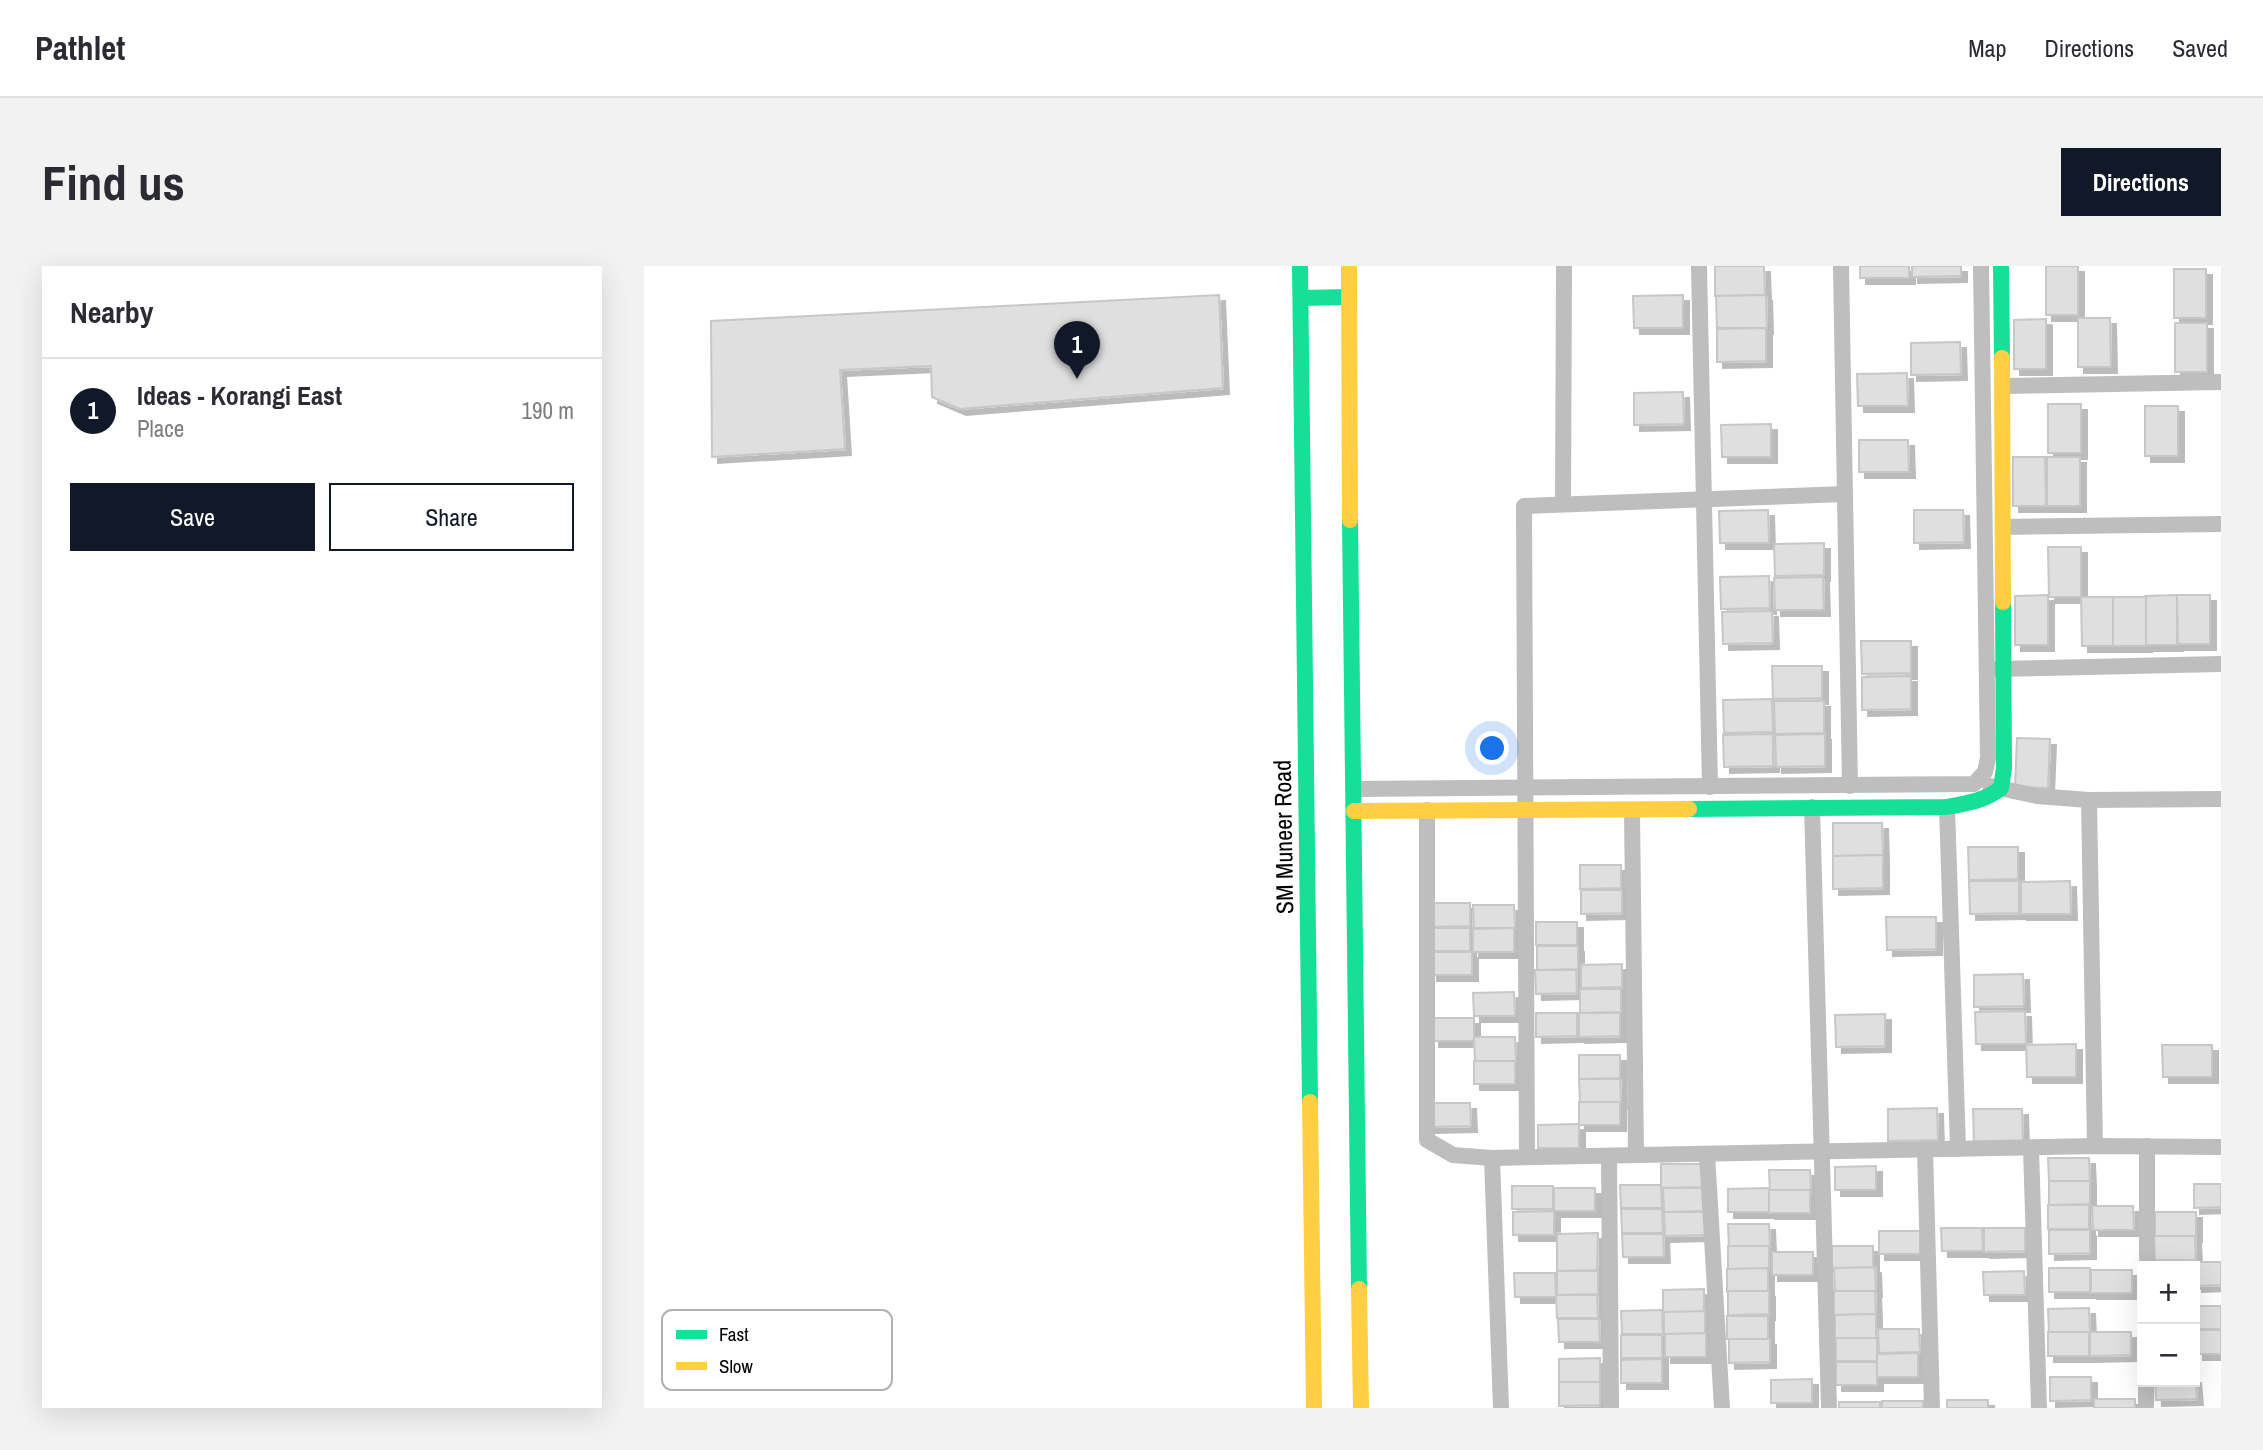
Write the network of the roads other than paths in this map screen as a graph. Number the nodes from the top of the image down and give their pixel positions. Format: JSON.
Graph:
{"nodes":[{"id":1,"x":1300,"y":266,"type":"edge"},
{"id":2,"x":1349,"y":266,"type":"edge"},
{"id":3,"x":1564,"y":266,"type":"edge"},
{"id":4,"x":1699,"y":266,"type":"edge"},
{"id":5,"x":1841,"y":266,"type":"edge"},
{"id":6,"x":1981,"y":266,"type":"edge"},
{"id":7,"x":2001,"y":266,"type":"edge"},
{"id":8,"x":1301,"y":298,"type":"junction"},
{"id":9,"x":1349,"y":298,"type":"junction"},
{"id":10,"x":2221,"y":382,"type":"edge"},
{"id":11,"x":2003,"y":386,"type":"junction"},
{"id":12,"x":1845,"y":494,"type":"junction"},
{"id":13,"x":1703,"y":499,"type":"junction"},
{"id":14,"x":1563,"y":504,"type":"junction"},
{"id":15,"x":2221,"y":524,"type":"edge"},
{"id":16,"x":2003,"y":527,"type":"junction"},
{"id":17,"x":2221,"y":664,"type":"edge"},
{"id":18,"x":2004,"y":668,"type":"junction"},
{"id":19,"x":1986,"y":670,"type":"junction"},
{"id":20,"x":1974,"y":783,"type":"junction"},
{"id":21,"x":1525,"y":786,"type":"junction"},
{"id":22,"x":1850,"y":786,"type":"junction"},
{"id":23,"x":1710,"y":787,"type":"junction"},
{"id":24,"x":2001,"y":788,"type":"junction"},
{"id":25,"x":1353,"y":789,"type":"junction"},
{"id":26,"x":2221,"y":799,"type":"edge"},
{"id":27,"x":2089,"y":800,"type":"junction"},
{"id":28,"x":1812,"y":807,"type":"junction"},
{"id":29,"x":1947,"y":807,"type":"junction"},
{"id":30,"x":1427,"y":810,"type":"junction"},
{"id":31,"x":1632,"y":810,"type":"junction"},
{"id":32,"x":1354,"y":811,"type":"junction"},
{"id":33,"x":1525,"y":811,"type":"junction"},
{"id":34,"x":2095,"y":1146,"type":"junction"},
{"id":35,"x":2147,"y":1146,"type":"junction"},
{"id":36,"x":2221,"y":1147,"type":"edge"},
{"id":37,"x":2031,"y":1148,"type":"junction"},
{"id":38,"x":1958,"y":1149,"type":"junction"},
{"id":39,"x":1925,"y":1150,"type":"junction"},
{"id":40,"x":1821,"y":1152,"type":"junction"},
{"id":41,"x":1707,"y":1154,"type":"junction"},
{"id":42,"x":1609,"y":1156,"type":"junction"},
{"id":43,"x":1636,"y":1156,"type":"junction"},
{"id":44,"x":1527,"y":1157,"type":"junction"},
{"id":45,"x":1492,"y":1158,"type":"junction"},
{"id":46,"x":2147,"y":1261,"type":"edge"},
{"id":47,"x":2146,"y":1387,"type":"edge"},
{"id":48,"x":2146,"y":1406,"type":"dead end"},
{"id":49,"x":1314,"y":1408,"type":"edge"},
{"id":50,"x":1361,"y":1408,"type":"edge"},
{"id":51,"x":1502,"y":1408,"type":"edge"},
{"id":52,"x":1611,"y":1408,"type":"edge"},
{"id":53,"x":1722,"y":1408,"type":"edge"},
{"id":54,"x":1829,"y":1408,"type":"edge"},
{"id":55,"x":1932,"y":1408,"type":"edge"},
{"id":56,"x":2039,"y":1408,"type":"edge"}],
"edges":[{"from":1,"to":8,"type":"main road","name":"SM Muneer Road"},
{"from":2,"to":9,"type":"main road"},
{"from":3,"to":14,"type":"street"},
{"from":4,"to":13,"type":"street"},
{"from":5,"to":12,"type":"street"},
{"from":6,"to":19,"type":"street"},
{"from":7,"to":11,"type":"main road"},
{"from":8,"to":9,"type":"main road"},
{"from":8,"to":49,"type":"main road","name":"SM Muneer Road"},
{"from":9,"to":25,"type":"main road"},
{"from":10,"to":11,"type":"street"},
{"from":11,"to":16,"type":"main road"},
{"from":12,"to":13,"type":"street"},
{"from":12,"to":22,"type":"street"},
{"from":13,"to":14,"type":"street"},
{"from":13,"to":23,"type":"street"},
{"from":14,"to":21,"type":"street"},
{"from":15,"to":16,"type":"street"},
{"from":16,"to":18,"type":"main road"},
{"from":17,"to":18,"type":"street"},
{"from":18,"to":19,"type":"street"},
{"from":18,"to":24,"type":"main road"},
{"from":19,"to":20,"type":"street"},
{"from":20,"to":22,"type":"street"},
{"from":20,"to":24,"type":"street"},
{"from":21,"to":23,"type":"street"},
{"from":21,"to":25,"type":"street"},
{"from":21,"to":33,"type":"street"},
{"from":22,"to":23,"type":"street"},
{"from":24,"to":27,"type":"street"},
{"from":24,"to":29,"type":"main road"},
{"from":25,"to":32,"type":"main road"},
{"from":26,"to":27,"type":"street"},
{"from":27,"to":34,"type":"street"},
{"from":28,"to":29,"type":"main road"},
{"from":28,"to":31,"type":"main road"},
{"from":28,"to":40,"type":"street"},
{"from":29,"to":38,"type":"street"},
{"from":30,"to":32,"type":"main road"},
{"from":30,"to":33,"type":"main road"},
{"from":30,"to":45,"type":"street"},
{"from":31,"to":33,"type":"main road"},
{"from":31,"to":43,"type":"street"},
{"from":32,"to":50,"type":"main road"},
{"from":33,"to":44,"type":"street"},
{"from":34,"to":35,"type":"street"},
{"from":34,"to":37,"type":"street"},
{"from":35,"to":36,"type":"street"},
{"from":35,"to":46,"type":"street"},
{"from":37,"to":38,"type":"street"},
{"from":37,"to":56,"type":"street"},
{"from":38,"to":39,"type":"street"},
{"from":39,"to":40,"type":"street"},
{"from":39,"to":55,"type":"street"},
{"from":40,"to":41,"type":"street"},
{"from":40,"to":54,"type":"street"},
{"from":41,"to":43,"type":"street"},
{"from":41,"to":53,"type":"street"},
{"from":42,"to":43,"type":"street"},
{"from":42,"to":44,"type":"street"},
{"from":42,"to":52,"type":"street"},
{"from":44,"to":45,"type":"street"},
{"from":45,"to":51,"type":"street"},
{"from":47,"to":48,"type":"street"}]}
